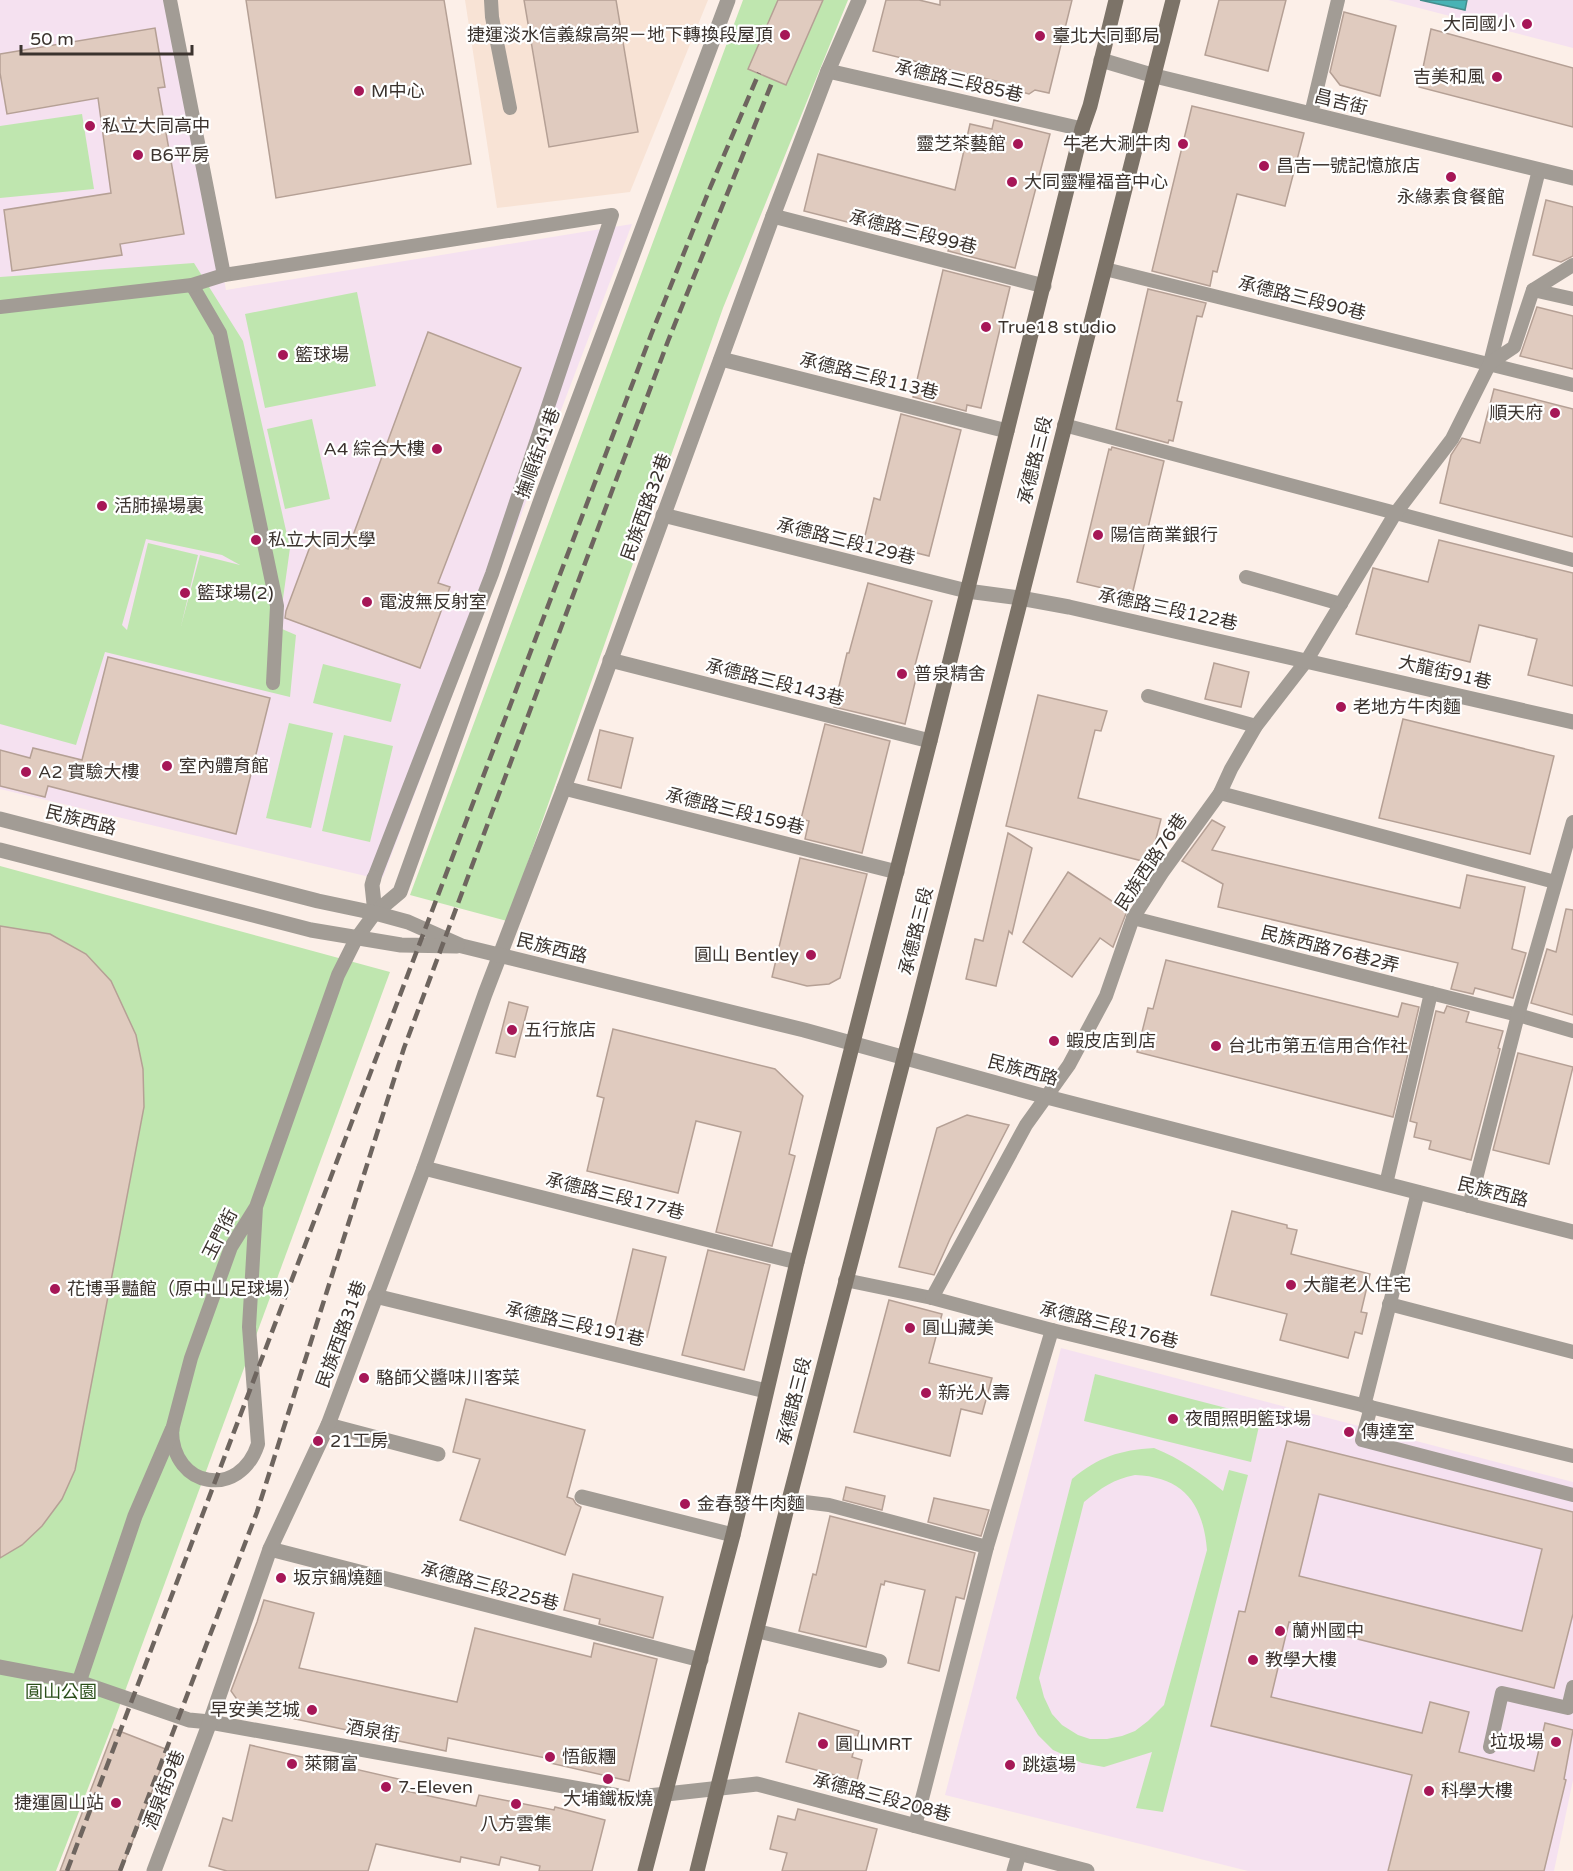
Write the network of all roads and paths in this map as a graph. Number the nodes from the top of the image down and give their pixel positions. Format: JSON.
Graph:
{"nodes":[{"id":1,"x":170,"y":0,"type":"edge"},
{"id":2,"x":491,"y":0,"type":"edge"},
{"id":3,"x":728,"y":0,"type":"edge"},
{"id":4,"x":859,"y":0,"type":"edge"},
{"id":5,"x":1116,"y":0,"type":"edge"},
{"id":6,"x":1173,"y":0,"type":"edge"},
{"id":7,"x":1338,"y":0,"type":"edge"},
{"id":8,"x":1101,"y":60,"type":"junction"},
{"id":9,"x":828,"y":72,"type":"junction"},
{"id":10,"x":1155,"y":76,"type":"junction"},
{"id":11,"x":510,"y":108,"type":"dead end"},
{"id":12,"x":1311,"y":114,"type":"junction"},
{"id":13,"x":1082,"y":129,"type":"junction"},
{"id":14,"x":1539,"y":170,"type":"junction"},
{"id":15,"x":1573,"y":178,"type":"edge"},
{"id":16,"x":772,"y":216,"type":"junction"},
{"id":17,"x":1573,"y":265,"type":"edge"},
{"id":18,"x":1105,"y":269,"type":"junction"},
{"id":19,"x":224,"y":275,"type":"junction"},
{"id":20,"x":192,"y":285,"type":"junction"},
{"id":21,"x":1044,"y":286,"type":"junction"},
{"id":22,"x":1533,"y":290,"type":"junction"},
{"id":23,"x":1573,"y":299,"type":"edge"},
{"id":24,"x":0,"y":307,"type":"edge"},
{"id":25,"x":721,"y":359,"type":"junction"},
{"id":26,"x":1490,"y":363,"type":"junction"},
{"id":27,"x":1573,"y":385,"type":"edge"},
{"id":28,"x":1064,"y":425,"type":"junction"},
{"id":29,"x":1007,"y":431,"type":"junction"},
{"id":30,"x":1395,"y":514,"type":"junction"},
{"id":31,"x":663,"y":515,"type":"junction"},
{"id":32,"x":1573,"y":560,"type":"edge"},
{"id":33,"x":1246,"y":577,"type":"dead end"},
{"id":34,"x":968,"y":591,"type":"junction"},
{"id":35,"x":1020,"y":598,"type":"junction"},
{"id":36,"x":1341,"y":604,"type":"junction"},
{"id":37,"x":610,"y":660,"type":"junction"},
{"id":38,"x":1307,"y":660,"type":"junction"},
{"id":39,"x":273,"y":682,"type":"dead end"},
{"id":40,"x":1148,"y":696,"type":"dead end"},
{"id":41,"x":1573,"y":722,"type":"edge"},
{"id":42,"x":1256,"y":726,"type":"junction"},
{"id":43,"x":930,"y":741,"type":"junction"},
{"id":44,"x":564,"y":788,"type":"junction"},
{"id":45,"x":1220,"y":793,"type":"junction"},
{"id":46,"x":0,"y":819,"type":"edge"},
{"id":47,"x":1573,"y":822,"type":"edge"},
{"id":48,"x":0,"y":850,"type":"edge"},
{"id":49,"x":897,"y":872,"type":"junction"},
{"id":50,"x":374,"y":878,"type":"joint"},
{"id":51,"x":1555,"y":882,"type":"junction"},
{"id":52,"x":375,"y":913,"type":"junction"},
{"id":53,"x":1133,"y":918,"type":"junction"},
{"id":54,"x":356,"y":939,"type":"junction"},
{"id":55,"x":462,"y":946,"type":"junction"},
{"id":56,"x":501,"y":955,"type":"junction"},
{"id":57,"x":1431,"y":993,"type":"junction"},
{"id":58,"x":1518,"y":1015,"type":"junction"},
{"id":59,"x":1573,"y":1031,"type":"edge"},
{"id":60,"x":853,"y":1042,"type":"junction"},
{"id":61,"x":904,"y":1058,"type":"junction"},
{"id":62,"x":1047,"y":1097,"type":"junction"},
{"id":63,"x":424,"y":1168,"type":"junction"},
{"id":64,"x":1386,"y":1184,"type":"junction"},
{"id":65,"x":1418,"y":1192,"type":"junction"},
{"id":66,"x":1469,"y":1206,"type":"junction"},
{"id":67,"x":255,"y":1207,"type":"junction"},
{"id":68,"x":1573,"y":1232,"type":"edge"},
{"id":69,"x":797,"y":1262,"type":"junction"},
{"id":70,"x":845,"y":1280,"type":"junction"},
{"id":71,"x":375,"y":1296,"type":"junction"},
{"id":72,"x":932,"y":1298,"type":"junction"},
{"id":73,"x":1389,"y":1304,"type":"junction"},
{"id":74,"x":1052,"y":1330,"type":"junction"},
{"id":75,"x":1573,"y":1352,"type":"edge"},
{"id":76,"x":766,"y":1391,"type":"junction"},
{"id":77,"x":1367,"y":1406,"type":"junction"},
{"id":78,"x":328,"y":1425,"type":"junction"},
{"id":79,"x":172,"y":1430,"type":"junction"},
{"id":80,"x":438,"y":1454,"type":"dead end"},
{"id":81,"x":1573,"y":1456,"type":"edge"},
{"id":82,"x":1573,"y":1495,"type":"edge"},
{"id":83,"x":582,"y":1497,"type":"dead end"},
{"id":84,"x":789,"y":1500,"type":"junction"},
{"id":85,"x":733,"y":1535,"type":"junction"},
{"id":86,"x":987,"y":1546,"type":"junction"},
{"id":87,"x":270,"y":1549,"type":"junction"},
{"id":88,"x":757,"y":1631,"type":"junction"},
{"id":89,"x":700,"y":1660,"type":"junction"},
{"id":90,"x":880,"y":1661,"type":"dead end"},
{"id":91,"x":0,"y":1667,"type":"edge"},
{"id":92,"x":79,"y":1682,"type":"junction"},
{"id":93,"x":1573,"y":1687,"type":"edge"},
{"id":94,"x":210,"y":1722,"type":"junction"},
{"id":95,"x":1490,"y":1747,"type":"dead end"},
{"id":96,"x":718,"y":1788,"type":"junction"},
{"id":97,"x":665,"y":1796,"type":"junction"},
{"id":98,"x":915,"y":1826,"type":"junction"},
{"id":99,"x":1019,"y":1854,"type":"junction"},
{"id":100,"x":154,"y":1871,"type":"edge"},
{"id":101,"x":645,"y":1871,"type":"edge"},
{"id":102,"x":697,"y":1871,"type":"edge"},
{"id":103,"x":1014,"y":1871,"type":"edge"},
{"id":104,"x":1087,"y":1871,"type":"edge"}],
"edges":[{"from":1,"to":19,"type":"lane"},
{"from":2,"to":11,"type":"lane"},
{"from":3,"to":52,"type":"street","name":"撫順街41巷"},
{"from":4,"to":9,"type":"street","name":"民族西路32巷"},
{"from":5,"to":8,"type":"main road","name":"承德路三段"},
{"from":6,"to":10,"type":"main road","name":"承德路三段"},
{"from":7,"to":12,"type":"lane"},
{"from":8,"to":10,"type":"street","name":"昌吉街"},
{"from":8,"to":13,"type":"main road","name":"承德路三段"},
{"from":9,"to":13,"type":"street","name":"承德路三段85巷"},
{"from":9,"to":16,"type":"street","name":"民族西路32巷"},
{"from":10,"to":12,"type":"street","name":"昌吉街"},
{"from":10,"to":18,"type":"main road","name":"承德路三段"},
{"from":12,"to":14,"type":"street","name":"昌吉街"},
{"from":13,"to":21,"type":"main road","name":"承德路三段"},
{"from":14,"to":15,"type":"street","name":"昌吉街"},
{"from":14,"to":26,"type":"lane","name":"民族西路76巷"},
{"from":16,"to":21,"type":"street","name":"承德路三段99巷"},
{"from":16,"to":25,"type":"street","name":"民族西路32巷"},
{"from":17,"to":22,"type":"lane"},
{"from":18,"to":26,"type":"lane","name":"承德路三段90巷"},
{"from":18,"to":28,"type":"main road","name":"承德路三段"},
{"from":19,"to":20,"type":"lane"},
{"from":19,"to":50,"type":"lane"},
{"from":20,"to":24,"type":"lane"},
{"from":20,"to":39,"type":"lane"},
{"from":21,"to":29,"type":"main road","name":"承德路三段"},
{"from":22,"to":23,"type":"lane"},
{"from":22,"to":26,"type":"lane"},
{"from":25,"to":29,"type":"street","name":"承德路三段113巷"},
{"from":25,"to":31,"type":"street","name":"民族西路32巷"},
{"from":26,"to":27,"type":"lane","name":"承德路三段90巷"},
{"from":26,"to":30,"type":"lane","name":"民族西路76巷"},
{"from":28,"to":30,"type":"lane"},
{"from":28,"to":35,"type":"main road","name":"承德路三段"},
{"from":29,"to":34,"type":"main road","name":"承德路三段"},
{"from":30,"to":32,"type":"lane"},
{"from":30,"to":36,"type":"lane","name":"民族西路76巷"},
{"from":31,"to":34,"type":"street","name":"承德路三段129巷"},
{"from":31,"to":37,"type":"street","name":"民族西路32巷"},
{"from":33,"to":36,"type":"lane"},
{"from":34,"to":35,"type":"street","name":"承德路三段129巷"},
{"from":34,"to":43,"type":"main road","name":"承德路三段"},
{"from":35,"to":38,"type":"street","name":"承德路三段122巷"},
{"from":35,"to":61,"type":"main road","name":"承德路三段"},
{"from":36,"to":38,"type":"lane","name":"民族西路76巷"},
{"from":37,"to":43,"type":"street","name":"承德路三段143巷"},
{"from":37,"to":44,"type":"street","name":"民族西路32巷"},
{"from":38,"to":41,"type":"street","name":"大龍街91巷"},
{"from":38,"to":42,"type":"lane","name":"民族西路76巷"},
{"from":40,"to":42,"type":"lane"},
{"from":42,"to":45,"type":"lane","name":"民族西路76巷"},
{"from":43,"to":49,"type":"main road","name":"承德路三段"},
{"from":44,"to":49,"type":"street","name":"承德路三段159巷"},
{"from":44,"to":56,"type":"street","name":"民族西路32巷"},
{"from":45,"to":51,"type":"lane"},
{"from":45,"to":53,"type":"lane","name":"民族西路76巷"},
{"from":46,"to":52,"type":"street","name":"民族西路"},
{"from":47,"to":51,"type":"lane"},
{"from":48,"to":54,"type":"street","name":"民族西路"},
{"from":49,"to":60,"type":"main road","name":"承德路三段"},
{"from":50,"to":52,"type":"street"},
{"from":51,"to":58,"type":"lane"},
{"from":52,"to":54,"type":"lane","name":"玉門街"},
{"from":52,"to":55,"type":"street","name":"民族西路"},
{"from":53,"to":57,"type":"lane","name":"民族西路76巷2弄"},
{"from":53,"to":62,"type":"lane","name":"民族西路76巷"},
{"from":54,"to":55,"type":"street","name":"民族西路"},
{"from":54,"to":67,"type":"lane","name":"玉門街"},
{"from":55,"to":56,"type":"street","name":"民族西路"},
{"from":56,"to":60,"type":"street","name":"民族西路"},
{"from":56,"to":63,"type":"street","name":"民族西路31巷"},
{"from":57,"to":58,"type":"lane","name":"民族西路76巷2弄"},
{"from":57,"to":64,"type":"lane"},
{"from":58,"to":59,"type":"lane","name":"民族西路76巷2弄"},
{"from":58,"to":66,"type":"lane"},
{"from":60,"to":61,"type":"street","name":"民族西路"},
{"from":60,"to":69,"type":"main road","name":"承德路三段"},
{"from":61,"to":62,"type":"street","name":"民族西路"},
{"from":61,"to":70,"type":"main road","name":"承德路三段"},
{"from":62,"to":64,"type":"street","name":"民族西路"},
{"from":62,"to":72,"type":"lane","name":"民族西路76巷"},
{"from":63,"to":69,"type":"street","name":"承德路三段177巷"},
{"from":63,"to":71,"type":"street","name":"民族西路31巷"},
{"from":64,"to":65,"type":"street","name":"民族西路"},
{"from":65,"to":66,"type":"street","name":"民族西路"},
{"from":65,"to":73,"type":"lane"},
{"from":66,"to":68,"type":"street","name":"民族西路"},
{"from":67,"to":79,"type":"lane","name":"玉門街"},
{"from":67,"to":79,"type":"lane"},
{"from":69,"to":76,"type":"main road","name":"承德路三段"},
{"from":70,"to":72,"type":"lane","name":"承德路三段176巷"},
{"from":70,"to":84,"type":"main road","name":"承德路三段"},
{"from":71,"to":76,"type":"street","name":"承德路三段191巷"},
{"from":71,"to":78,"type":"street","name":"民族西路31巷"},
{"from":72,"to":74,"type":"lane","name":"承德路三段176巷"},
{"from":73,"to":75,"type":"lane"},
{"from":73,"to":77,"type":"lane"},
{"from":74,"to":77,"type":"lane","name":"承德路三段176巷"},
{"from":74,"to":86,"type":"lane"},
{"from":76,"to":85,"type":"main road","name":"承德路三段"},
{"from":77,"to":81,"type":"lane","name":"承德路三段176巷"},
{"from":77,"to":82,"type":"lane"},
{"from":78,"to":80,"type":"street"},
{"from":78,"to":87,"type":"street","name":"民族西路31巷"},
{"from":79,"to":92,"type":"street","name":"玉門街"},
{"from":83,"to":85,"type":"street"},
{"from":84,"to":86,"type":"lane"},
{"from":84,"to":88,"type":"main road","name":"承德路三段"},
{"from":85,"to":89,"type":"main road","name":"承德路三段"},
{"from":86,"to":98,"type":"lane"},
{"from":87,"to":89,"type":"street","name":"承德路三段225巷"},
{"from":87,"to":94,"type":"street","name":"民族西路31巷"},
{"from":88,"to":90,"type":"lane"},
{"from":88,"to":96,"type":"main road","name":"承德路三段"},
{"from":89,"to":97,"type":"main road","name":"承德路三段"},
{"from":91,"to":92,"type":"street","name":"酒泉街"},
{"from":92,"to":94,"type":"street","name":"酒泉街"},
{"from":93,"to":95,"type":"lane"},
{"from":94,"to":97,"type":"street","name":"酒泉街"},
{"from":94,"to":100,"type":"street","name":"酒泉街9巷"},
{"from":96,"to":97,"type":"street","name":"承德路三段208巷"},
{"from":96,"to":98,"type":"street","name":"承德路三段208巷"},
{"from":96,"to":102,"type":"main road","name":"承德路三段"},
{"from":97,"to":101,"type":"main road","name":"承德路三段"},
{"from":98,"to":99,"type":"street","name":"承德路三段208巷"},
{"from":99,"to":103,"type":"street"},
{"from":99,"to":104,"type":"street","name":"承德路三段208巷"}]}
